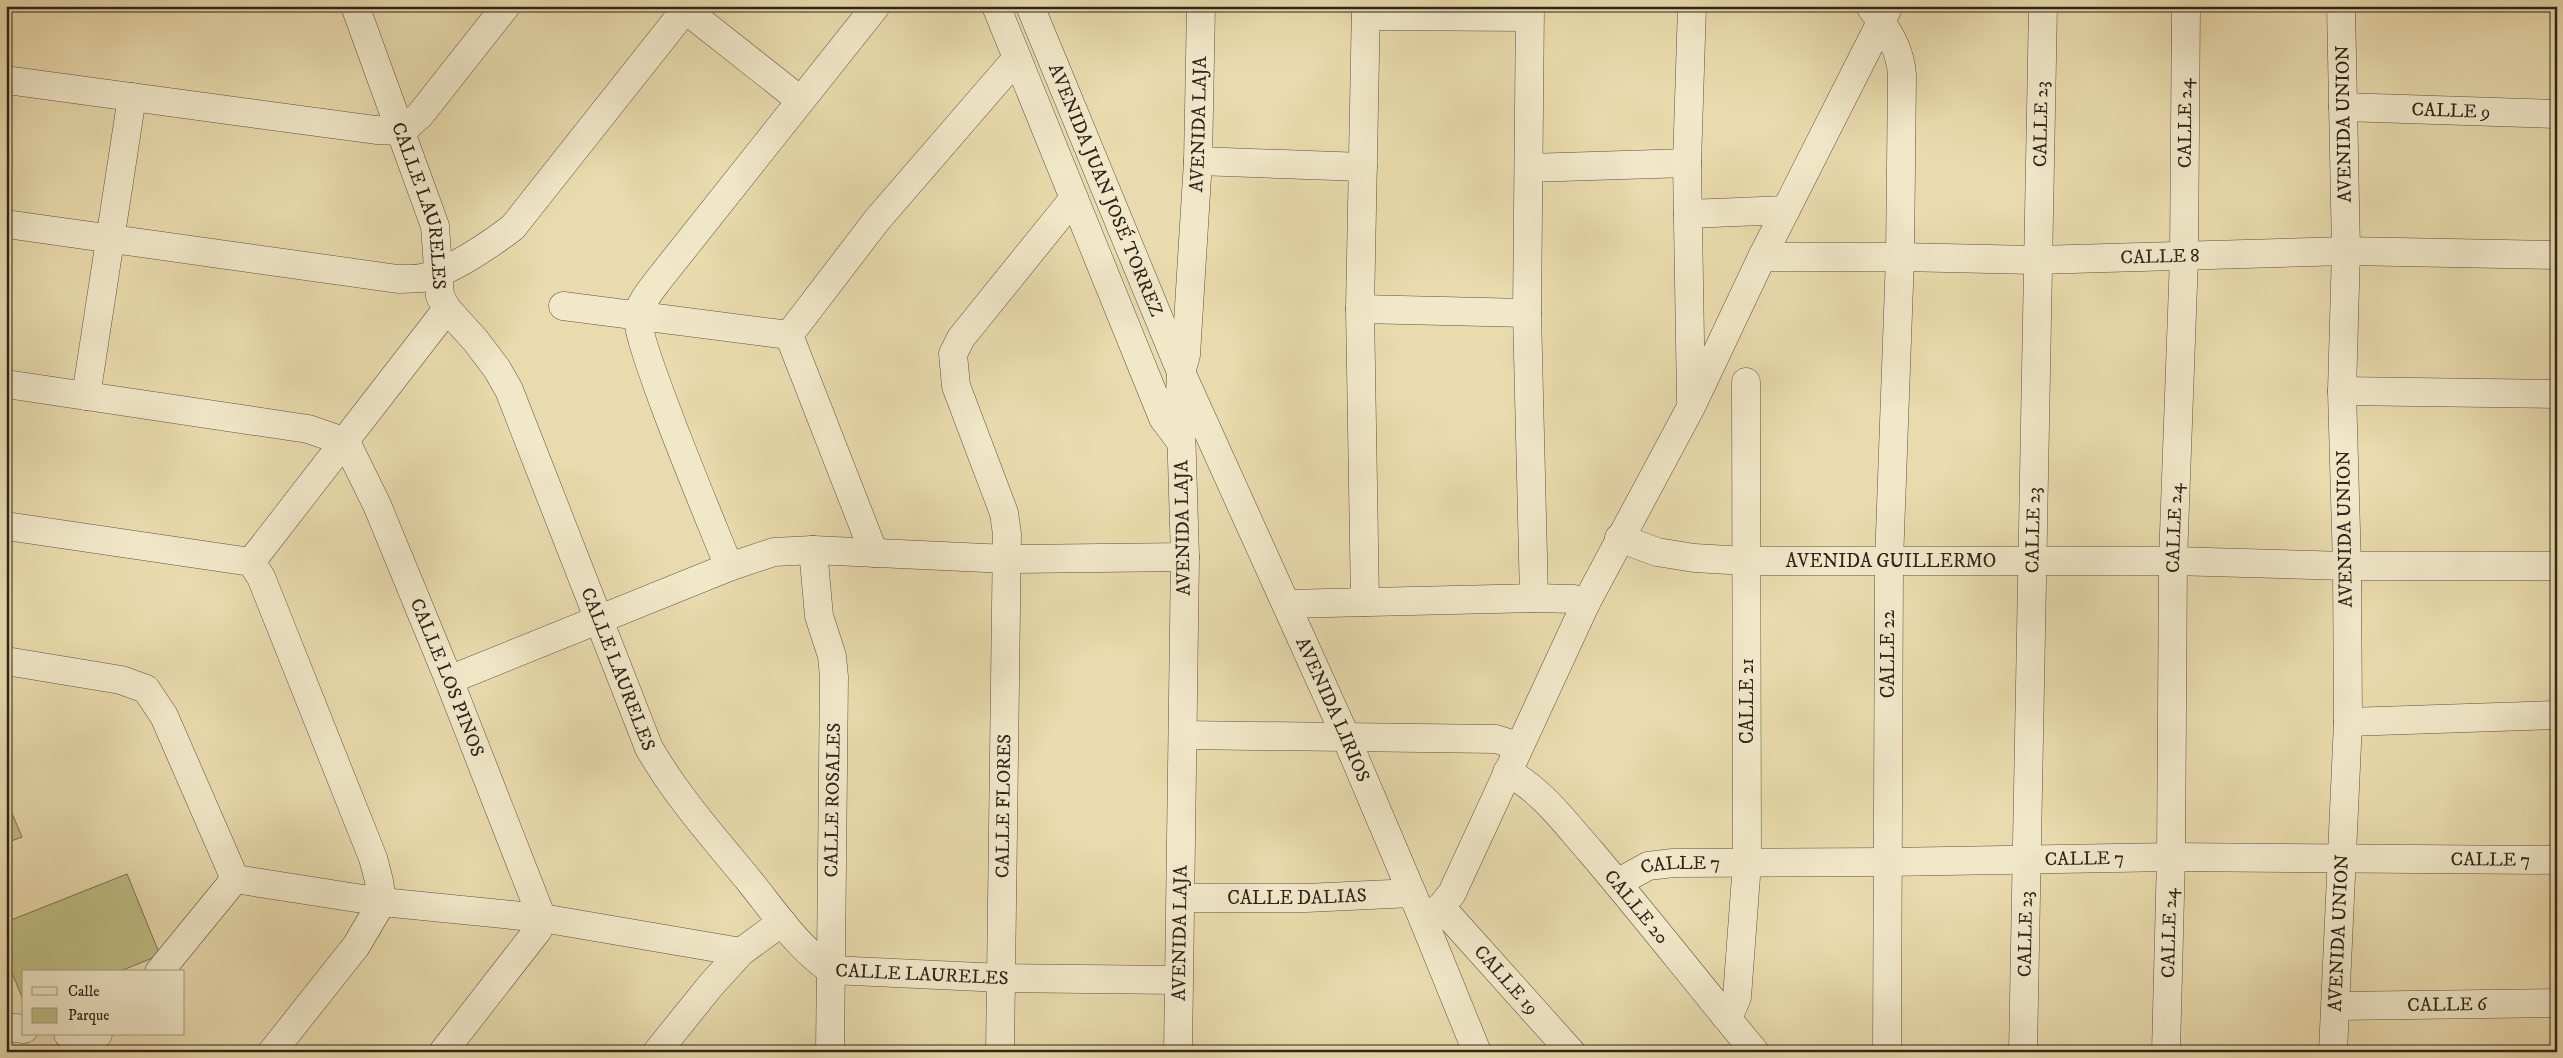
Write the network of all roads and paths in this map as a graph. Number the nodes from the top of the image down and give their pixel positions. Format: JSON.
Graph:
{"nodes":[{"id":1,"x":355,"y":6,"type":"edge"},
{"id":2,"x":506,"y":6,"type":"edge"},
{"id":3,"x":876,"y":6,"type":"edge"},
{"id":4,"x":996,"y":6,"type":"edge"},
{"id":5,"x":1030,"y":6,"type":"edge"},
{"id":6,"x":1201,"y":6,"type":"edge"},
{"id":7,"x":1692,"y":6,"type":"edge"},
{"id":8,"x":2043,"y":6,"type":"edge"},
{"id":9,"x":2186,"y":6,"type":"edge"},
{"id":10,"x":2341,"y":6,"type":"edge"},
{"id":11,"x":685,"y":7,"type":"edge"},
{"id":12,"x":1366,"y":11,"type":"edge"},
{"id":13,"x":1530,"y":12,"type":"edge"},
{"id":14,"x":1880,"y":12,"type":"edge"},
{"id":15,"x":1017,"y":58,"type":"junction"},
{"id":16,"x":6,"y":80,"type":"edge"},
{"id":17,"x":132,"y":97,"type":"junction"},
{"id":18,"x":800,"y":100,"type":"junction"},
{"id":19,"x":2343,"y":106,"type":"junction"},
{"id":20,"x":2557,"y":114,"type":"edge"},
{"id":21,"x":402,"y":131,"type":"junction"},
{"id":22,"x":1198,"y":161,"type":"junction"},
{"id":23,"x":1687,"y":163,"type":"junction"},
{"id":24,"x":1364,"y":167,"type":"junction"},
{"id":25,"x":1529,"y":168,"type":"junction"},
{"id":26,"x":1074,"y":198,"type":"junction"},
{"id":27,"x":1786,"y":210,"type":"junction"},
{"id":28,"x":1688,"y":214,"type":"junction"},
{"id":29,"x":6,"y":224,"type":"edge"},
{"id":30,"x":110,"y":239,"type":"junction"},
{"id":31,"x":2346,"y":251,"type":"junction"},
{"id":32,"x":2557,"y":255,"type":"edge"},
{"id":33,"x":1900,"y":257,"type":"junction"},
{"id":34,"x":2184,"y":257,"type":"junction"},
{"id":35,"x":1762,"y":258,"type":"junction"},
{"id":36,"x":2037,"y":260,"type":"junction"},
{"id":37,"x":438,"y":273,"type":"junction"},
{"id":38,"x":563,"y":306,"type":"dead end"},
{"id":39,"x":1360,"y":308,"type":"junction"},
{"id":40,"x":447,"y":309,"type":"junction"},
{"id":41,"x":1527,"y":313,"type":"junction"},
{"id":42,"x":638,"y":315,"type":"junction"},
{"id":43,"x":789,"y":335,"type":"junction"},
{"id":44,"x":1181,"y":372,"type":"junction"},
{"id":45,"x":1746,"y":382,"type":"dead end"},
{"id":46,"x":6,"y":384,"type":"edge"},
{"id":47,"x":2342,"y":391,"type":"junction"},
{"id":48,"x":2557,"y":394,"type":"edge"},
{"id":49,"x":86,"y":396,"type":"junction"},
{"id":50,"x":1691,"y":407,"type":"junction"},
{"id":51,"x":346,"y":442,"type":"junction"},
{"id":52,"x":1181,"y":442,"type":"junction"},
{"id":53,"x":6,"y":526,"type":"edge"},
{"id":54,"x":1619,"y":538,"type":"junction"},
{"id":55,"x":813,"y":550,"type":"junction"},
{"id":56,"x":874,"y":553,"type":"junction"},
{"id":57,"x":1185,"y":557,"type":"junction"},
{"id":58,"x":1007,"y":559,"type":"junction"},
{"id":59,"x":2032,"y":560,"type":"junction"},
{"id":60,"x":1747,"y":561,"type":"junction"},
{"id":61,"x":2173,"y":561,"type":"junction"},
{"id":62,"x":251,"y":562,"type":"junction"},
{"id":63,"x":1889,"y":562,"type":"junction"},
{"id":64,"x":2347,"y":566,"type":"junction"},
{"id":65,"x":2557,"y":566,"type":"edge"},
{"id":66,"x":729,"y":567,"type":"junction"},
{"id":67,"x":1534,"y":598,"type":"junction"},
{"id":68,"x":1365,"y":602,"type":"junction"},
{"id":69,"x":1586,"y":603,"type":"junction"},
{"id":70,"x":1286,"y":604,"type":"junction"},
{"id":71,"x":600,"y":619,"type":"junction"},
{"id":72,"x":6,"y":661,"type":"edge"},
{"id":73,"x":449,"y":680,"type":"junction"},
{"id":74,"x":2557,"y":716,"type":"edge"},
{"id":75,"x":2348,"y":722,"type":"junction"},
{"id":76,"x":1183,"y":735,"type":"junction"},
{"id":77,"x":1345,"y":735,"type":"junction"},
{"id":78,"x":1518,"y":746,"type":"junction"},
{"id":79,"x":1507,"y":772,"type":"junction"},
{"id":80,"x":2172,"y":857,"type":"junction"},
{"id":81,"x":2342,"y":857,"type":"junction"},
{"id":82,"x":2026,"y":860,"type":"junction"},
{"id":83,"x":2557,"y":860,"type":"edge"},
{"id":84,"x":1887,"y":862,"type":"junction"},
{"id":85,"x":1747,"y":863,"type":"junction"},
{"id":86,"x":235,"y":879,"type":"junction"},
{"id":87,"x":1617,"y":883,"type":"junction"},
{"id":88,"x":1412,"y":893,"type":"junction"},
{"id":89,"x":1181,"y":898,"type":"junction"},
{"id":90,"x":382,"y":902,"type":"junction"},
{"id":91,"x":1432,"y":913,"type":"junction"},
{"id":92,"x":542,"y":918,"type":"junction"},
{"id":93,"x":782,"y":922,"type":"junction"},
{"id":94,"x":742,"y":952,"type":"junction"},
{"id":95,"x":161,"y":970,"type":"edge"},
{"id":96,"x":831,"y":970,"type":"junction"},
{"id":97,"x":1002,"y":978,"type":"junction"},
{"id":98,"x":1178,"y":980,"type":"junction"},
{"id":99,"x":2557,"y":1003,"type":"edge"},
{"id":100,"x":2336,"y":1006,"type":"junction"},
{"id":101,"x":1725,"y":1016,"type":"junction"},
{"id":102,"x":6,"y":1027,"type":"edge"},
{"id":103,"x":22,"y":1029,"type":"edge"},
{"id":104,"x":272,"y":1052,"type":"edge"},
{"id":105,"x":443,"y":1052,"type":"edge"},
{"id":106,"x":656,"y":1052,"type":"edge"},
{"id":107,"x":830,"y":1052,"type":"edge"},
{"id":108,"x":1000,"y":1052,"type":"edge"},
{"id":109,"x":1178,"y":1052,"type":"edge"},
{"id":110,"x":1476,"y":1052,"type":"edge"},
{"id":111,"x":1571,"y":1052,"type":"edge"},
{"id":112,"x":1755,"y":1052,"type":"edge"},
{"id":113,"x":1887,"y":1052,"type":"edge"},
{"id":114,"x":2023,"y":1052,"type":"edge"},
{"id":115,"x":2166,"y":1052,"type":"edge"},
{"id":116,"x":2333,"y":1052,"type":"edge"}],
"edges":[{"from":1,"to":21,"type":"street","name":"CALLE LAURELES"},
{"from":2,"to":21,"type":"street"},
{"from":3,"to":18,"type":"street"},
{"from":4,"to":15,"type":"street"},
{"from":5,"to":44,"type":"street","name":"AVENIDA JUAN JOSÉ TORREZ"},
{"from":6,"to":22,"type":"street","name":"AVENIDA LAJA"},
{"from":7,"to":23,"type":"street"},
{"from":8,"to":36,"type":"street","name":"CALLE 23"},
{"from":9,"to":34,"type":"street","name":"CALLE 24"},
{"from":10,"to":19,"type":"street","name":"AVENIDA UNION"},
{"from":11,"to":18,"type":"street"},
{"from":11,"to":37,"type":"street"},
{"from":12,"to":13,"type":"street"},
{"from":12,"to":24,"type":"street"},
{"from":13,"to":25,"type":"street"},
{"from":14,"to":27,"type":"street"},
{"from":14,"to":33,"type":"street","name":"CALLE 22"},
{"from":15,"to":26,"type":"street"},
{"from":15,"to":43,"type":"street"},
{"from":16,"to":17,"type":"street"},
{"from":17,"to":21,"type":"street"},
{"from":17,"to":30,"type":"street"},
{"from":18,"to":42,"type":"street"},
{"from":19,"to":20,"type":"street","name":"CALLE 9"},
{"from":19,"to":31,"type":"street","name":"AVENIDA UNION"},
{"from":21,"to":37,"type":"street","name":"CALLE LAURELES"},
{"from":22,"to":24,"type":"street"},
{"from":22,"to":44,"type":"street","name":"AVENIDA LAJA"},
{"from":23,"to":25,"type":"street"},
{"from":23,"to":28,"type":"street"},
{"from":24,"to":39,"type":"street"},
{"from":25,"to":41,"type":"street"},
{"from":26,"to":52,"type":"street"},
{"from":26,"to":58,"type":"street","name":"CALLE FLORES"},
{"from":27,"to":28,"type":"street"},
{"from":27,"to":35,"type":"street"},
{"from":28,"to":50,"type":"street"},
{"from":29,"to":30,"type":"street"},
{"from":30,"to":37,"type":"street"},
{"from":30,"to":49,"type":"street"},
{"from":31,"to":32,"type":"street","name":"CALLE 8"},
{"from":31,"to":34,"type":"street","name":"CALLE 8"},
{"from":31,"to":47,"type":"street","name":"AVENIDA UNION"},
{"from":33,"to":35,"type":"street","name":"CALLE 8"},
{"from":33,"to":36,"type":"street","name":"CALLE 8"},
{"from":33,"to":63,"type":"street","name":"CALLE 22"},
{"from":34,"to":36,"type":"street","name":"CALLE 8"},
{"from":34,"to":61,"type":"street","name":"CALLE 24"},
{"from":35,"to":50,"type":"street"},
{"from":36,"to":59,"type":"street","name":"CALLE 23"},
{"from":37,"to":40,"type":"street","name":"CALLE LAURELES"},
{"from":38,"to":42,"type":"street"},
{"from":39,"to":41,"type":"street"},
{"from":39,"to":68,"type":"street"},
{"from":40,"to":51,"type":"street"},
{"from":40,"to":71,"type":"street","name":"CALLE LAURELES"},
{"from":41,"to":67,"type":"street"},
{"from":42,"to":43,"type":"street"},
{"from":42,"to":66,"type":"street"},
{"from":43,"to":56,"type":"street"},
{"from":44,"to":52,"type":"street","name":"AVENIDA LAJA"},
{"from":44,"to":70,"type":"street","name":"AVENIDA LIRIOS"},
{"from":45,"to":60,"type":"street","name":"CALLE 21"},
{"from":46,"to":49,"type":"street"},
{"from":47,"to":48,"type":"street"},
{"from":47,"to":64,"type":"street","name":"AVENIDA UNION"},
{"from":49,"to":51,"type":"street"},
{"from":50,"to":54,"type":"street"},
{"from":51,"to":62,"type":"street"},
{"from":51,"to":73,"type":"street","name":"CALLE LOS PINOS"},
{"from":52,"to":57,"type":"street","name":"AVENIDA LAJA"},
{"from":53,"to":62,"type":"street"},
{"from":54,"to":60,"type":"street","name":"AVENIDA GUILLERMO"},
{"from":54,"to":69,"type":"street"},
{"from":55,"to":56,"type":"street"},
{"from":55,"to":66,"type":"street"},
{"from":55,"to":96,"type":"street","name":"CALLE ROSALES"},
{"from":56,"to":58,"type":"street"},
{"from":57,"to":58,"type":"street"},
{"from":57,"to":76,"type":"street","name":"AVENIDA LAJA"},
{"from":58,"to":97,"type":"street","name":"CALLE FLORES"},
{"from":59,"to":61,"type":"street","name":"AVENIDA GUILLERMO"},
{"from":59,"to":63,"type":"street","name":"AVENIDA GUILLERMO"},
{"from":59,"to":82,"type":"street","name":"CALLE 23"},
{"from":60,"to":63,"type":"street","name":"AVENIDA GUILLERMO"},
{"from":60,"to":85,"type":"street","name":"CALLE 21"},
{"from":61,"to":64,"type":"street","name":"AVENIDA GUILLERMO"},
{"from":61,"to":80,"type":"street","name":"CALLE 24"},
{"from":62,"to":90,"type":"street"},
{"from":63,"to":84,"type":"street","name":"CALLE 22"},
{"from":64,"to":65,"type":"street","name":"AVENIDA GUILLERMO"},
{"from":64,"to":75,"type":"street","name":"AVENIDA UNION"},
{"from":66,"to":71,"type":"street"},
{"from":67,"to":68,"type":"street"},
{"from":67,"to":69,"type":"street"},
{"from":68,"to":70,"type":"street"},
{"from":69,"to":78,"type":"street"},
{"from":70,"to":77,"type":"street","name":"AVENIDA LIRIOS"},
{"from":71,"to":73,"type":"street"},
{"from":71,"to":93,"type":"street","name":"CALLE LAURELES"},
{"from":72,"to":86,"type":"street"},
{"from":73,"to":92,"type":"street","name":"CALLE LOS PINOS"},
{"from":74,"to":75,"type":"street"},
{"from":75,"to":81,"type":"street","name":"AVENIDA UNION"},
{"from":76,"to":77,"type":"street"},
{"from":76,"to":89,"type":"street","name":"AVENIDA LAJA"},
{"from":77,"to":78,"type":"street"},
{"from":77,"to":88,"type":"street","name":"AVENIDA LIRIOS"},
{"from":78,"to":79,"type":"street"},
{"from":79,"to":87,"type":"street","name":"CALLE 20"},
{"from":79,"to":91,"type":"street"},
{"from":80,"to":81,"type":"street","name":"CALLE 7"},
{"from":80,"to":82,"type":"street","name":"CALLE 7"},
{"from":80,"to":115,"type":"street","name":"CALLE 24"},
{"from":81,"to":83,"type":"street","name":"CALLE 7"},
{"from":81,"to":100,"type":"street","name":"AVENIDA UNION"},
{"from":82,"to":84,"type":"street","name":"CALLE 7"},
{"from":82,"to":114,"type":"street","name":"CALLE 23"},
{"from":84,"to":85,"type":"street","name":"CALLE 7"},
{"from":84,"to":113,"type":"street","name":"CALLE 22"},
{"from":85,"to":87,"type":"street","name":"CALLE 7"},
{"from":85,"to":101,"type":"street","name":"CALLE 21"},
{"from":86,"to":90,"type":"street"},
{"from":86,"to":95,"type":"street"},
{"from":87,"to":101,"type":"street","name":"CALLE 20"},
{"from":88,"to":89,"type":"street","name":"CALLE DALIAS"},
{"from":88,"to":91,"type":"street","name":"AVENIDA LIRIOS"},
{"from":89,"to":98,"type":"street","name":"AVENIDA LAJA"},
{"from":90,"to":92,"type":"street"},
{"from":90,"to":104,"type":"street"},
{"from":91,"to":110,"type":"street","name":"AVENIDA LIRIOS"},
{"from":91,"to":111,"type":"street","name":"CALLE 19"},
{"from":92,"to":94,"type":"street"},
{"from":92,"to":105,"type":"street"},
{"from":93,"to":94,"type":"street"},
{"from":93,"to":96,"type":"street","name":"CALLE LAURELES"},
{"from":94,"to":106,"type":"street"},
{"from":96,"to":97,"type":"street","name":"CALLE LAURELES"},
{"from":96,"to":107,"type":"street","name":"CALLE ROSALES"},
{"from":97,"to":98,"type":"street","name":"CALLE LAURELES"},
{"from":97,"to":108,"type":"street","name":"CALLE FLORES"},
{"from":98,"to":109,"type":"street","name":"AVENIDA LAJA"},
{"from":99,"to":100,"type":"street","name":"CALLE 6"},
{"from":100,"to":116,"type":"street","name":"AVENIDA UNION"},
{"from":101,"to":112,"type":"street","name":"CALLE 20"},
{"from":102,"to":103,"type":"street"}]}
